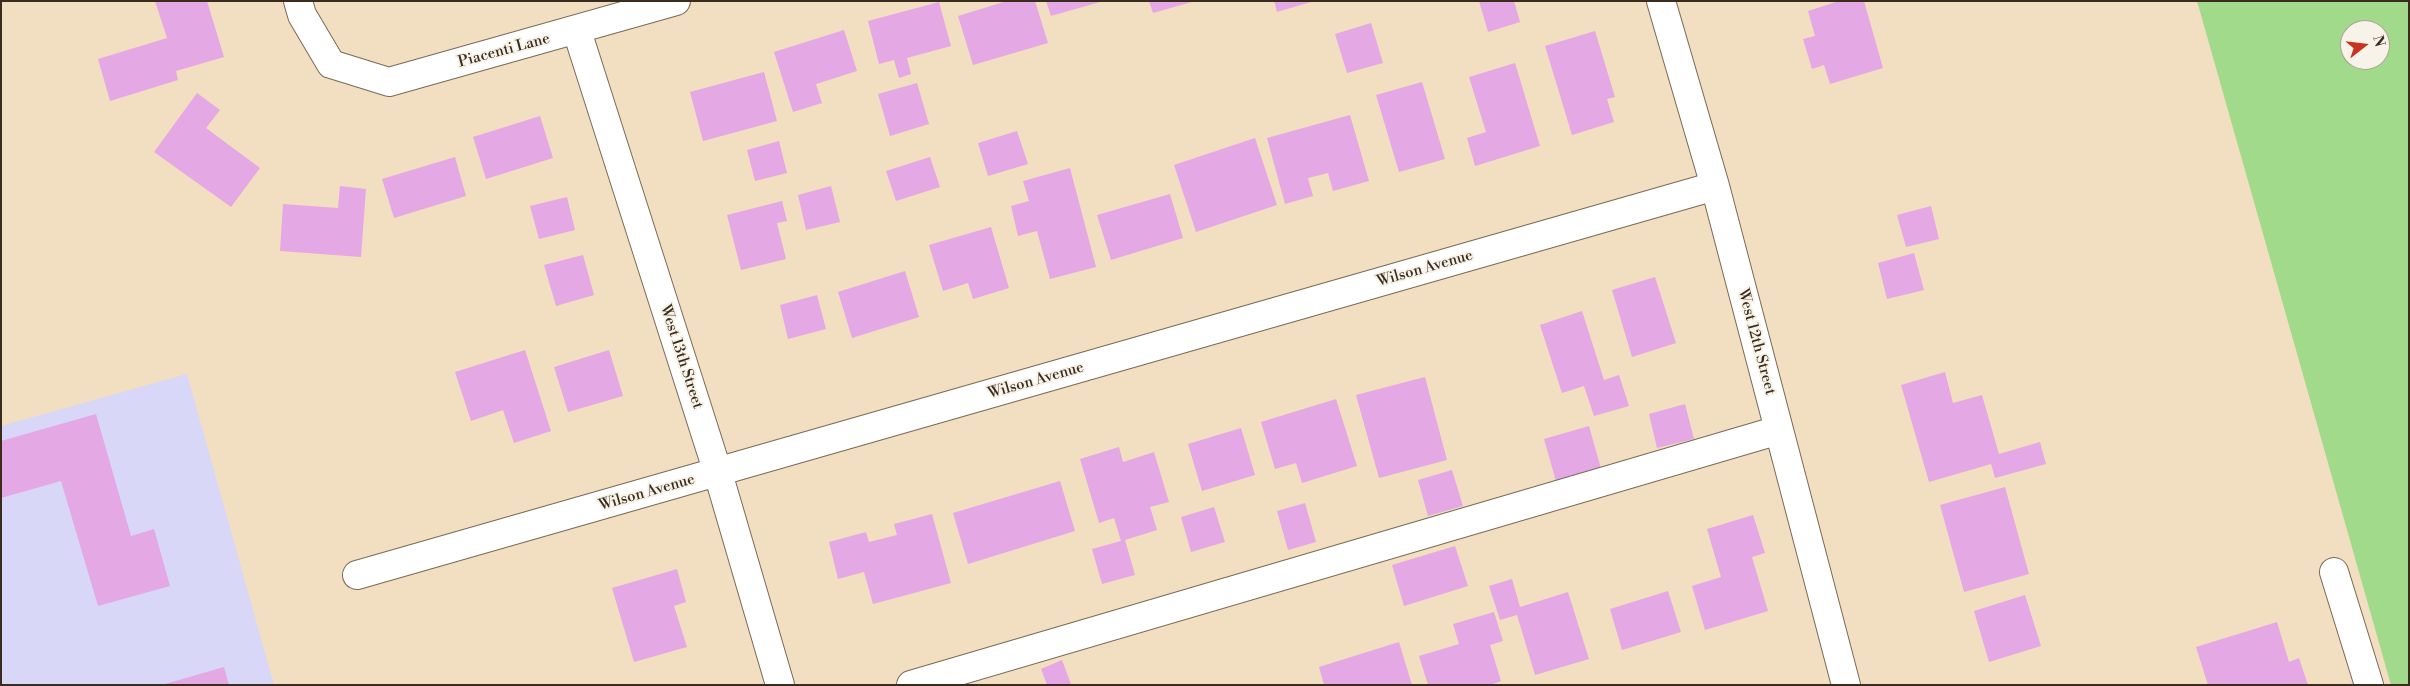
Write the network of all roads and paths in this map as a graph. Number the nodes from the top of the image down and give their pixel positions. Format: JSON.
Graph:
{"nodes":[{"id":1,"x":298,"y":1,"type":"edge"},
{"id":2,"x":676,"y":1,"type":"edge"},
{"id":3,"x":1661,"y":1,"type":"edge"},
{"id":4,"x":578,"y":31,"type":"junction"},
{"id":5,"x":1715,"y":186,"type":"junction"},
{"id":6,"x":1779,"y":430,"type":"junction"},
{"id":7,"x":718,"y":473,"type":"junction"},
{"id":8,"x":2334,"y":572,"type":"dead end"},
{"id":9,"x":357,"y":575,"type":"dead end"},
{"id":10,"x":780,"y":685,"type":"edge"},
{"id":11,"x":911,"y":685,"type":"edge"},
{"id":12,"x":1846,"y":685,"type":"edge"},
{"id":13,"x":2369,"y":685,"type":"edge"}],
"edges":[{"from":1,"to":4,"type":"street","name":"Piacenti Lane"},
{"from":2,"to":4,"type":"street","name":"Piacenti Lane"},
{"from":3,"to":5,"type":"street","name":"West 12th Street"},
{"from":4,"to":7,"type":"street","name":"West 13th Street"},
{"from":5,"to":6,"type":"street","name":"West 12th Street"},
{"from":5,"to":7,"type":"street","name":"Wilson Avenue"},
{"from":6,"to":11,"type":"street"},
{"from":6,"to":12,"type":"street","name":"West 12th Street"},
{"from":7,"to":9,"type":"street","name":"Wilson Avenue"},
{"from":7,"to":10,"type":"street","name":"West 13th Street"},
{"from":8,"to":13,"type":"street"}]}
